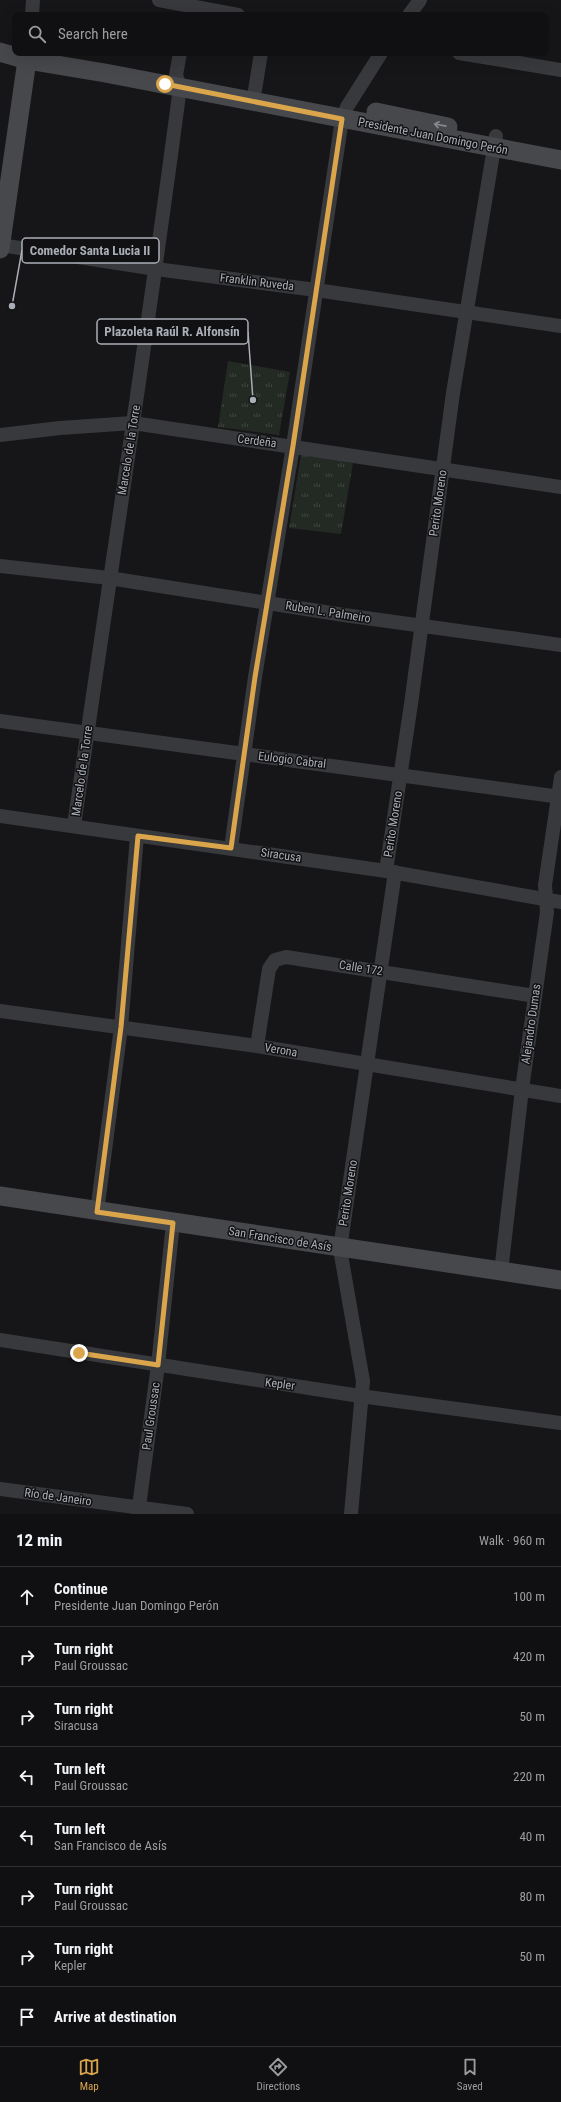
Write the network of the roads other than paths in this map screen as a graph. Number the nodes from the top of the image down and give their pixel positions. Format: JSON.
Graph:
{"nodes":[{"id":1,"x":33,"y":0,"type":"edge"},
{"id":2,"x":159,"y":0,"type":"edge"},
{"id":3,"x":420,"y":0,"type":"edge"},
{"id":4,"x":187,"y":10,"type":"edge"},
{"id":5,"x":32,"y":12,"type":"edge"},
{"id":6,"x":207,"y":12,"type":"edge"},
{"id":7,"x":410,"y":12,"type":"edge"},
{"id":8,"x":0,"y":39,"type":"edge"},
{"id":9,"x":12,"y":42,"type":"edge"},
{"id":10,"x":0,"y":52,"type":"edge"},
{"id":11,"x":12,"y":54,"type":"edge"},
{"id":12,"x":27,"y":56,"type":"edge"},
{"id":13,"x":73,"y":56,"type":"edge"},
{"id":14,"x":180,"y":56,"type":"edge"},
{"id":15,"x":260,"y":56,"type":"edge"},
{"id":16,"x":379,"y":56,"type":"edge"},
{"id":17,"x":478,"y":56,"type":"edge"},
{"id":18,"x":561,"y":70,"type":"edge"},
{"id":19,"x":178,"y":81,"type":"junction"},
{"id":20,"x":254,"y":90,"type":"junction"},
{"id":21,"x":344,"y":113,"type":"junction"},
{"id":22,"x":494,"y":142,"type":"junction"},
{"id":23,"x":561,"y":149,"type":"edge"},
{"id":24,"x":561,"y":160,"type":"edge"},
{"id":25,"x":0,"y":246,"type":"edge"},
{"id":26,"x":0,"y":249,"type":"edge"},
{"id":27,"x":156,"y":269,"type":"junction"},
{"id":28,"x":316,"y":290,"type":"junction"},
{"id":29,"x":466,"y":312,"type":"junction"},
{"id":30,"x":561,"y":326,"type":"edge"},
{"id":31,"x":133,"y":423,"type":"junction"},
{"id":32,"x":0,"y":434,"type":"edge"},
{"id":33,"x":293,"y":446,"type":"junction"},
{"id":34,"x":443,"y":470,"type":"junction"},
{"id":35,"x":561,"y":487,"type":"edge"},
{"id":36,"x":0,"y":566,"type":"edge"},
{"id":37,"x":109,"y":578,"type":"junction"},
{"id":38,"x":266,"y":602,"type":"junction"},
{"id":39,"x":421,"y":626,"type":"junction"},
{"id":40,"x":561,"y":645,"type":"edge"},
{"id":41,"x":0,"y":721,"type":"edge"},
{"id":42,"x":88,"y":732,"type":"junction"},
{"id":43,"x":244,"y":754,"type":"junction"},
{"id":44,"x":401,"y":774,"type":"junction"},
{"id":45,"x":561,"y":777,"type":"edge"},
{"id":46,"x":560,"y":796,"type":"edge"},
{"id":47,"x":0,"y":816,"type":"edge"},
{"id":48,"x":74,"y":826,"type":"junction"},
{"id":49,"x":138,"y":836,"type":"junction"},
{"id":50,"x":231,"y":848,"type":"junction"},
{"id":51,"x":390,"y":872,"type":"junction"},
{"id":52,"x":546,"y":900,"type":"junction"},
{"id":53,"x":561,"y":902,"type":"edge"},
{"id":54,"x":381,"y":971,"type":"junction"},
{"id":55,"x":535,"y":996,"type":"junction"},
{"id":56,"x":0,"y":1011,"type":"edge"},
{"id":57,"x":121,"y":1027,"type":"junction"},
{"id":58,"x":257,"y":1046,"type":"junction"},
{"id":59,"x":368,"y":1063,"type":"junction"},
{"id":60,"x":522,"y":1090,"type":"junction"},
{"id":61,"x":561,"y":1096,"type":"edge"},
{"id":62,"x":0,"y":1196,"type":"edge"},
{"id":63,"x":97,"y":1212,"type":"junction"},
{"id":64,"x":173,"y":1223,"type":"junction"},
{"id":65,"x":340,"y":1248,"type":"junction"},
{"id":66,"x":501,"y":1272,"type":"junction"},
{"id":67,"x":561,"y":1280,"type":"edge"},
{"id":68,"x":0,"y":1340,"type":"edge"},
{"id":69,"x":158,"y":1365,"type":"junction"},
{"id":70,"x":360,"y":1396,"type":"junction"},
{"id":71,"x":561,"y":1423,"type":"edge"},
{"id":72,"x":0,"y":1490,"type":"edge"},
{"id":73,"x":138,"y":1511,"type":"edge"},
{"id":74,"x":187,"y":1514,"type":"edge"},
{"id":75,"x":351,"y":1514,"type":"edge"}],
"edges":[{"from":1,"to":5,"type":"street"},
{"from":2,"to":4,"type":"street"},
{"from":3,"to":7,"type":"street"},
{"from":4,"to":6,"type":"street"},
{"from":8,"to":9,"type":"main road"},
{"from":10,"to":11,"type":"main road","name":"Presidente Juan Domingo Perón"},
{"from":12,"to":19,"type":"main road","name":"Presidente Juan Domingo Perón"},
{"from":12,"to":25,"type":"main road"},
{"from":13,"to":19,"type":"main road","name":"Presidente Juan Domingo Perón"},
{"from":14,"to":19,"type":"street","name":"Marcelo de la Torre"},
{"from":15,"to":20,"type":"street"},
{"from":16,"to":21,"type":"street"},
{"from":17,"to":18,"type":"street"},
{"from":19,"to":20,"type":"main road","name":"Presidente Juan Domingo Perón"},
{"from":19,"to":21,"type":"main road","name":"Presidente Juan Domingo Perón"},
{"from":19,"to":27,"type":"street","name":"Marcelo de la Torre"},
{"from":20,"to":21,"type":"main road","name":"Presidente Juan Domingo Perón"},
{"from":21,"to":22,"type":"main road","name":"Presidente Juan Domingo Perón"},
{"from":21,"to":28,"type":"street"},
{"from":22,"to":23,"type":"main road","name":"Presidente Juan Domingo Perón"},
{"from":22,"to":24,"type":"main road","name":"Presidente Juan Domingo Perón"},
{"from":22,"to":29,"type":"street","name":"Perito Moreno"},
{"from":25,"to":26,"type":"main road"},
{"from":25,"to":27,"type":"street","name":"Franklin Ruveda"},
{"from":27,"to":28,"type":"street","name":"Franklin Ruveda"},
{"from":27,"to":31,"type":"street","name":"Marcelo de la Torre"},
{"from":28,"to":29,"type":"street","name":"Franklin Ruveda"},
{"from":28,"to":33,"type":"street"},
{"from":29,"to":30,"type":"street","name":"Franklin Ruveda"},
{"from":29,"to":34,"type":"street","name":"Perito Moreno"},
{"from":31,"to":32,"type":"street","name":"Cerdeña"},
{"from":31,"to":33,"type":"street","name":"Cerdeña"},
{"from":31,"to":37,"type":"street","name":"Marcelo de la Torre"},
{"from":33,"to":34,"type":"street","name":"Cerdeña"},
{"from":33,"to":38,"type":"street"},
{"from":34,"to":35,"type":"street","name":"Cerdeña"},
{"from":34,"to":39,"type":"street","name":"Perito Moreno"},
{"from":36,"to":37,"type":"street","name":"Ruben L. Palmeiro"},
{"from":37,"to":38,"type":"street","name":"Ruben L. Palmeiro"},
{"from":37,"to":42,"type":"street","name":"Marcelo de la Torre"},
{"from":38,"to":39,"type":"street","name":"Ruben L. Palmeiro"},
{"from":38,"to":43,"type":"street"},
{"from":39,"to":40,"type":"street","name":"Ruben L. Palmeiro"},
{"from":39,"to":44,"type":"street","name":"Perito Moreno"},
{"from":41,"to":42,"type":"street","name":"Eulogio Cabral"},
{"from":42,"to":43,"type":"street","name":"Eulogio Cabral"},
{"from":42,"to":48,"type":"street","name":"Marcelo de la Torre"},
{"from":43,"to":44,"type":"street","name":"Eulogio Cabral"},
{"from":43,"to":50,"type":"street"},
{"from":44,"to":46,"type":"street","name":"Eulogio Cabral"},
{"from":44,"to":51,"type":"street","name":"Perito Moreno"},
{"from":45,"to":46,"type":"street","name":"Alejandro Dumas"},
{"from":46,"to":52,"type":"street","name":"Alejandro Dumas"},
{"from":47,"to":48,"type":"street","name":"Siracusa"},
{"from":48,"to":49,"type":"street","name":"Siracusa"},
{"from":49,"to":50,"type":"street","name":"Siracusa"},
{"from":49,"to":57,"type":"street"},
{"from":50,"to":51,"type":"street","name":"Siracusa"},
{"from":51,"to":52,"type":"street","name":"Siracusa"},
{"from":51,"to":54,"type":"street","name":"Perito Moreno"},
{"from":52,"to":53,"type":"street","name":"Siracusa"},
{"from":52,"to":55,"type":"street","name":"Alejandro Dumas"},
{"from":54,"to":55,"type":"street","name":"Calle 172"},
{"from":54,"to":58,"type":"street","name":"Calle 172"},
{"from":54,"to":59,"type":"street","name":"Perito Moreno"},
{"from":55,"to":60,"type":"street","name":"Alejandro Dumas"},
{"from":56,"to":57,"type":"street","name":"Verona"},
{"from":57,"to":58,"type":"street","name":"Verona"},
{"from":57,"to":63,"type":"street"},
{"from":58,"to":59,"type":"street","name":"Verona"},
{"from":59,"to":60,"type":"street","name":"Verona"},
{"from":59,"to":65,"type":"street","name":"Perito Moreno"},
{"from":60,"to":61,"type":"street","name":"Verona"},
{"from":60,"to":66,"type":"street","name":"Alejandro Dumas"},
{"from":62,"to":63,"type":"main road","name":"San Francisco de Asís"},
{"from":63,"to":64,"type":"main road","name":"San Francisco de Asís"},
{"from":64,"to":65,"type":"main road","name":"San Francisco de Asís"},
{"from":64,"to":69,"type":"street","name":"Paul Groussac"},
{"from":65,"to":66,"type":"main road","name":"San Francisco de Asís"},
{"from":65,"to":70,"type":"street","name":"Perito Moreno"},
{"from":66,"to":67,"type":"main road","name":"San Francisco de Asís"},
{"from":68,"to":69,"type":"street","name":"Kepler"},
{"from":69,"to":70,"type":"street","name":"Kepler"},
{"from":69,"to":73,"type":"street","name":"Paul Groussac"},
{"from":70,"to":71,"type":"street","name":"Kepler"},
{"from":70,"to":75,"type":"street","name":"Perito Moreno"},
{"from":72,"to":73,"type":"street","name":"Río de Janeiro"},
{"from":73,"to":74,"type":"street","name":"Río de Janeiro"}]}
